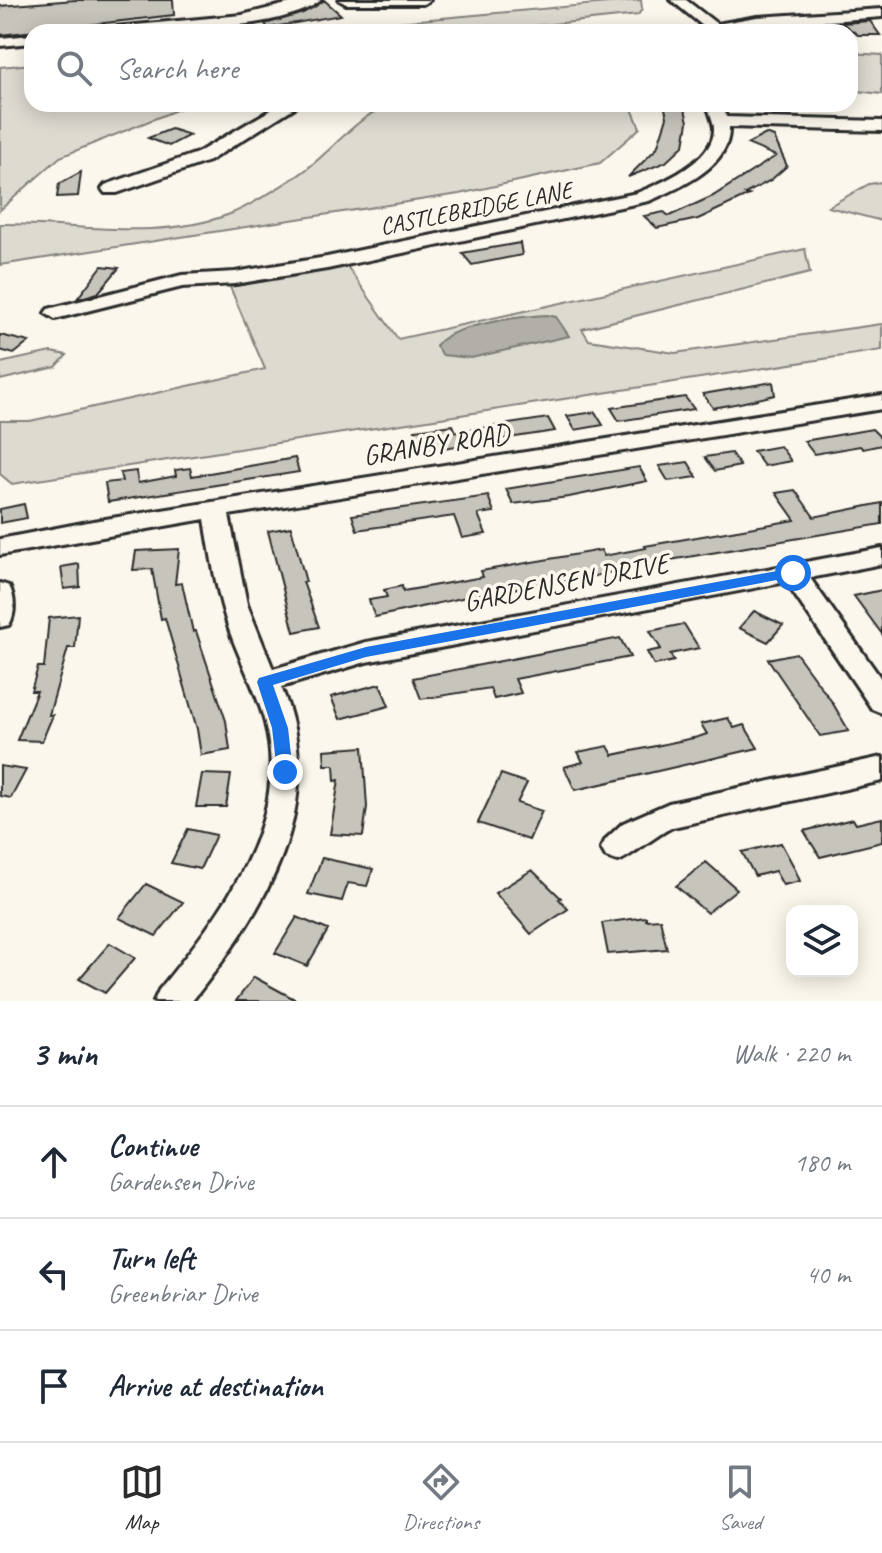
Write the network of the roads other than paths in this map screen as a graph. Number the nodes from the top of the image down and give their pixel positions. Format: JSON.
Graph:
{"nodes":[{"id":1,"x":314,"y":0,"type":"edge"},
{"id":2,"x":346,"y":0,"type":"edge"},
{"id":3,"x":423,"y":0,"type":"edge"},
{"id":4,"x":678,"y":0,"type":"edge"},
{"id":5,"x":882,"y":13,"type":"edge"},
{"id":6,"x":179,"y":24,"type":"edge"},
{"id":7,"x":709,"y":24,"type":"edge"},
{"id":8,"x":740,"y":24,"type":"edge"},
{"id":9,"x":24,"y":40,"type":"edge"},
{"id":10,"x":0,"y":42,"type":"edge"},
{"id":11,"x":278,"y":112,"type":"edge"},
{"id":12,"x":718,"y":113,"type":"edge"},
{"id":13,"x":882,"y":126,"type":"edge"},
{"id":14,"x":111,"y":189,"type":"dead end"},
{"id":15,"x":55,"y":313,"type":"dead end"},
{"id":16,"x":882,"y":402,"type":"edge"},
{"id":17,"x":216,"y":509,"type":"junction"},
{"id":18,"x":0,"y":547,"type":"edge"},
{"id":19,"x":882,"y":556,"type":"edge"},
{"id":20,"x":793,"y":573,"type":"junction"},
{"id":21,"x":0,"y":592,"type":"edge"},
{"id":22,"x":0,"y":618,"type":"edge"},
{"id":23,"x":264,"y":682,"type":"junction"},
{"id":24,"x":882,"y":702,"type":"edge"},
{"id":25,"x":882,"y":769,"type":"edge"},
{"id":26,"x":617,"y":848,"type":"dead end"},
{"id":27,"x":171,"y":1001,"type":"edge"}],
"edges":[{"from":1,"to":6,"type":"street"},
{"from":2,"to":3,"type":"street"},
{"from":4,"to":7,"type":"street"},
{"from":5,"to":8,"type":"street"},
{"from":9,"to":10,"type":"street"},
{"from":11,"to":14,"type":"street"},
{"from":12,"to":13,"type":"street"},
{"from":12,"to":15,"type":"street","name":"CASTLEBRIDGE LANE"},
{"from":16,"to":17,"type":"street","name":"GRANBY ROAD"},
{"from":17,"to":18,"type":"street","name":"GRANBY ROAD"},
{"from":17,"to":23,"type":"street"},
{"from":19,"to":20,"type":"street","name":"GARDENSEN DRIVE"},
{"from":20,"to":23,"type":"street","name":"GARDENSEN DRIVE"},
{"from":20,"to":24,"type":"street"},
{"from":21,"to":22,"type":"street"},
{"from":23,"to":27,"type":"street"},
{"from":25,"to":26,"type":"street"}]}
